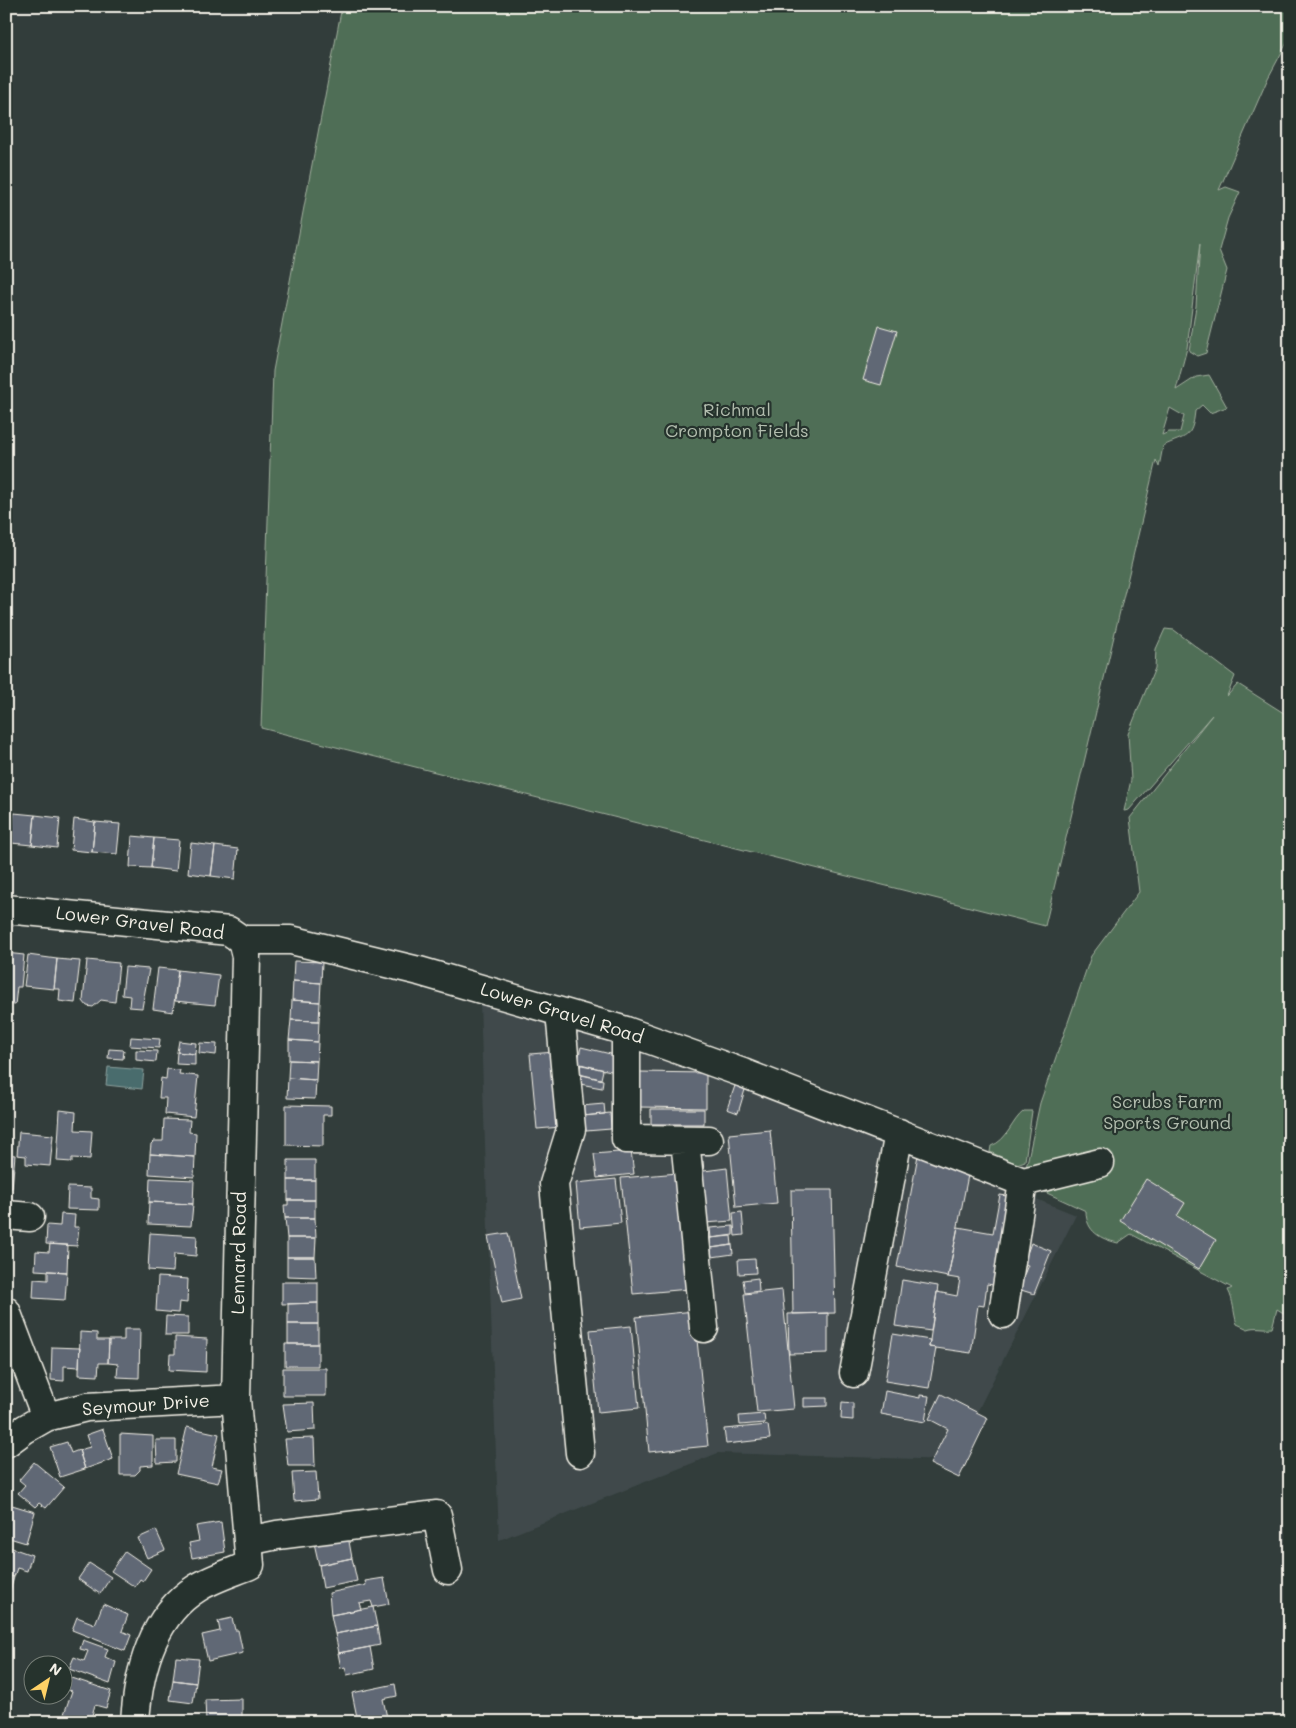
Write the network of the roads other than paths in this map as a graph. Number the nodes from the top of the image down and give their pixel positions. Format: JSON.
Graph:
{"nodes":[{"id":1,"x":6,"y":909,"type":"edge"},
{"id":2,"x":242,"y":940,"type":"junction"},
{"id":3,"x":560,"y":1012,"type":"junction"},
{"id":4,"x":626,"y":1031,"type":"junction"},
{"id":5,"x":899,"y":1133,"type":"junction"},
{"id":6,"x":1100,"y":1163,"type":"dead end"},
{"id":7,"x":1023,"y":1182,"type":"junction"},
{"id":8,"x":6,"y":1311,"type":"edge"},
{"id":9,"x":1003,"y":1314,"type":"dead end"},
{"id":10,"x":704,"y":1328,"type":"dead end"},
{"id":11,"x":854,"y":1373,"type":"dead end"},
{"id":12,"x":236,"y":1399,"type":"junction"},
{"id":13,"x":46,"y":1417,"type":"junction"},
{"id":14,"x":6,"y":1443,"type":"edge"},
{"id":15,"x":580,"y":1453,"type":"dead end"},
{"id":16,"x":249,"y":1553,"type":"junction"},
{"id":17,"x":448,"y":1570,"type":"dead end"},
{"id":18,"x":135,"y":1722,"type":"edge"}],
"edges":[{"from":1,"to":2,"type":"street","name":"Lower Gravel Road"},
{"from":2,"to":3,"type":"street","name":"Lower Gravel Road"},
{"from":2,"to":12,"type":"street","name":"Lennard Road"},
{"from":3,"to":4,"type":"street","name":"Lower Gravel Road"},
{"from":3,"to":15,"type":"street"},
{"from":4,"to":5,"type":"street","name":"Lower Gravel Road"},
{"from":4,"to":10,"type":"street"},
{"from":5,"to":7,"type":"street","name":"Lower Gravel Road"},
{"from":5,"to":11,"type":"street"},
{"from":6,"to":7,"type":"street"},
{"from":7,"to":9,"type":"street"},
{"from":8,"to":13,"type":"street"},
{"from":12,"to":13,"type":"street","name":"Seymour Drive"},
{"from":12,"to":16,"type":"street","name":"Lennard Road"},
{"from":13,"to":14,"type":"street","name":"Seymour Drive"},
{"from":16,"to":17,"type":"street"},
{"from":16,"to":18,"type":"street"}]}
